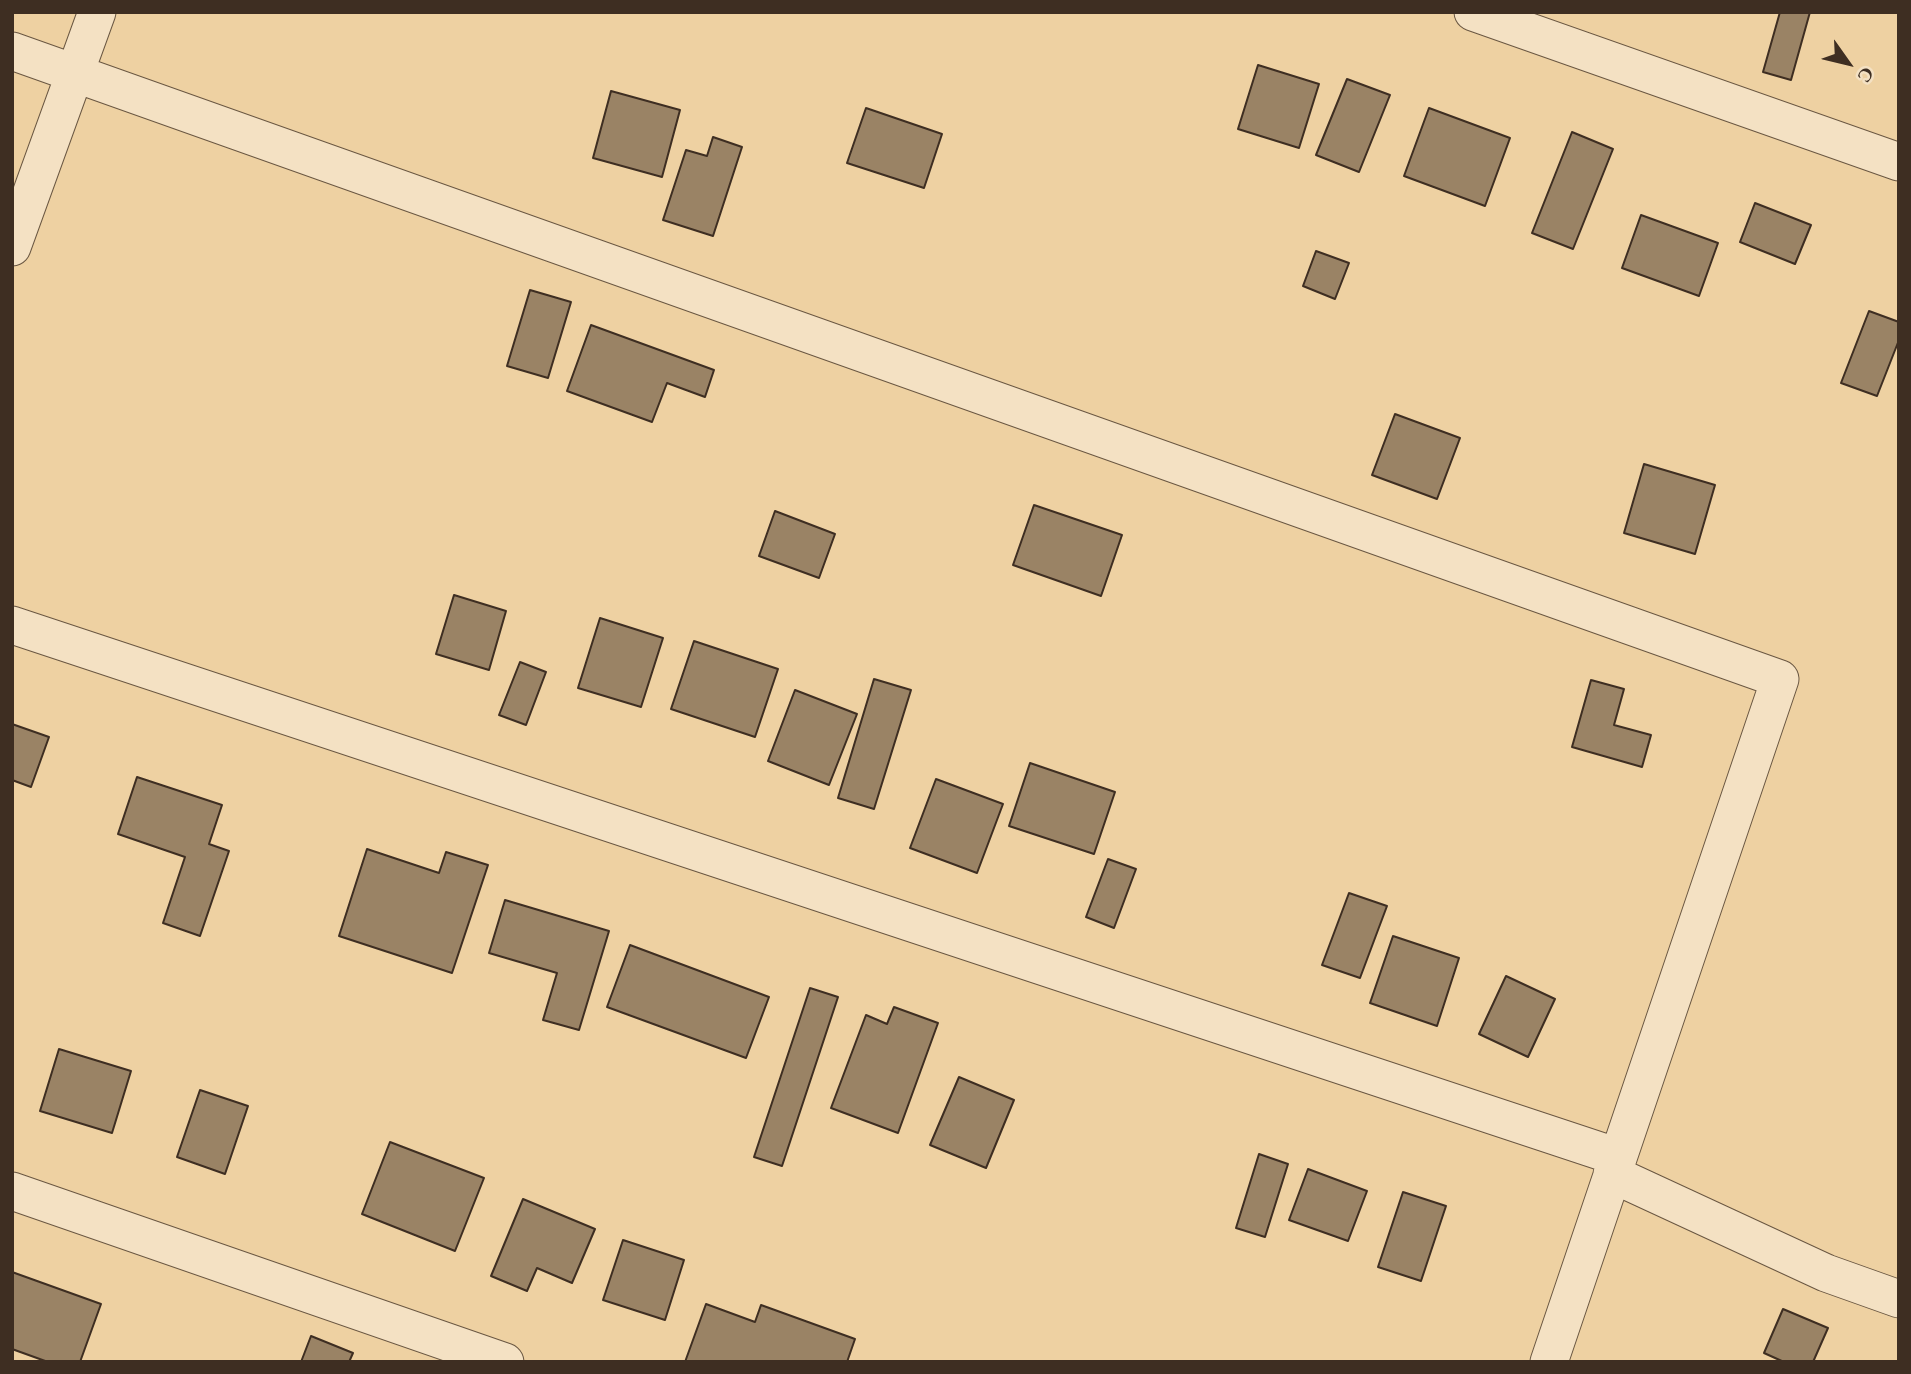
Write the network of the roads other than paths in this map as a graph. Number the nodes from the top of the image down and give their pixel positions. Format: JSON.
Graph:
{"nodes":[{"id":1,"x":97,"y":12,"type":"edge"},
{"id":2,"x":1473,"y":12,"type":"edge"},
{"id":3,"x":12,"y":51,"type":"edge"},
{"id":4,"x":75,"y":73,"type":"junction"},
{"id":5,"x":1899,"y":162,"type":"edge"},
{"id":6,"x":12,"y":247,"type":"edge"},
{"id":7,"x":12,"y":625,"type":"edge"},
{"id":8,"x":1615,"y":1165,"type":"junction"},
{"id":9,"x":12,"y":1191,"type":"edge"},
{"id":10,"x":1899,"y":1299,"type":"edge"},
{"id":11,"x":505,"y":1362,"type":"edge"},
{"id":12,"x":1549,"y":1362,"type":"edge"}],
"edges":[{"from":1,"to":4,"type":"street"},
{"from":2,"to":5,"type":"street"},
{"from":3,"to":4,"type":"street"},
{"from":4,"to":6,"type":"street"},
{"from":4,"to":8,"type":"street"},
{"from":7,"to":8,"type":"street"},
{"from":8,"to":10,"type":"street"},
{"from":8,"to":12,"type":"street"},
{"from":9,"to":11,"type":"street"}]}
